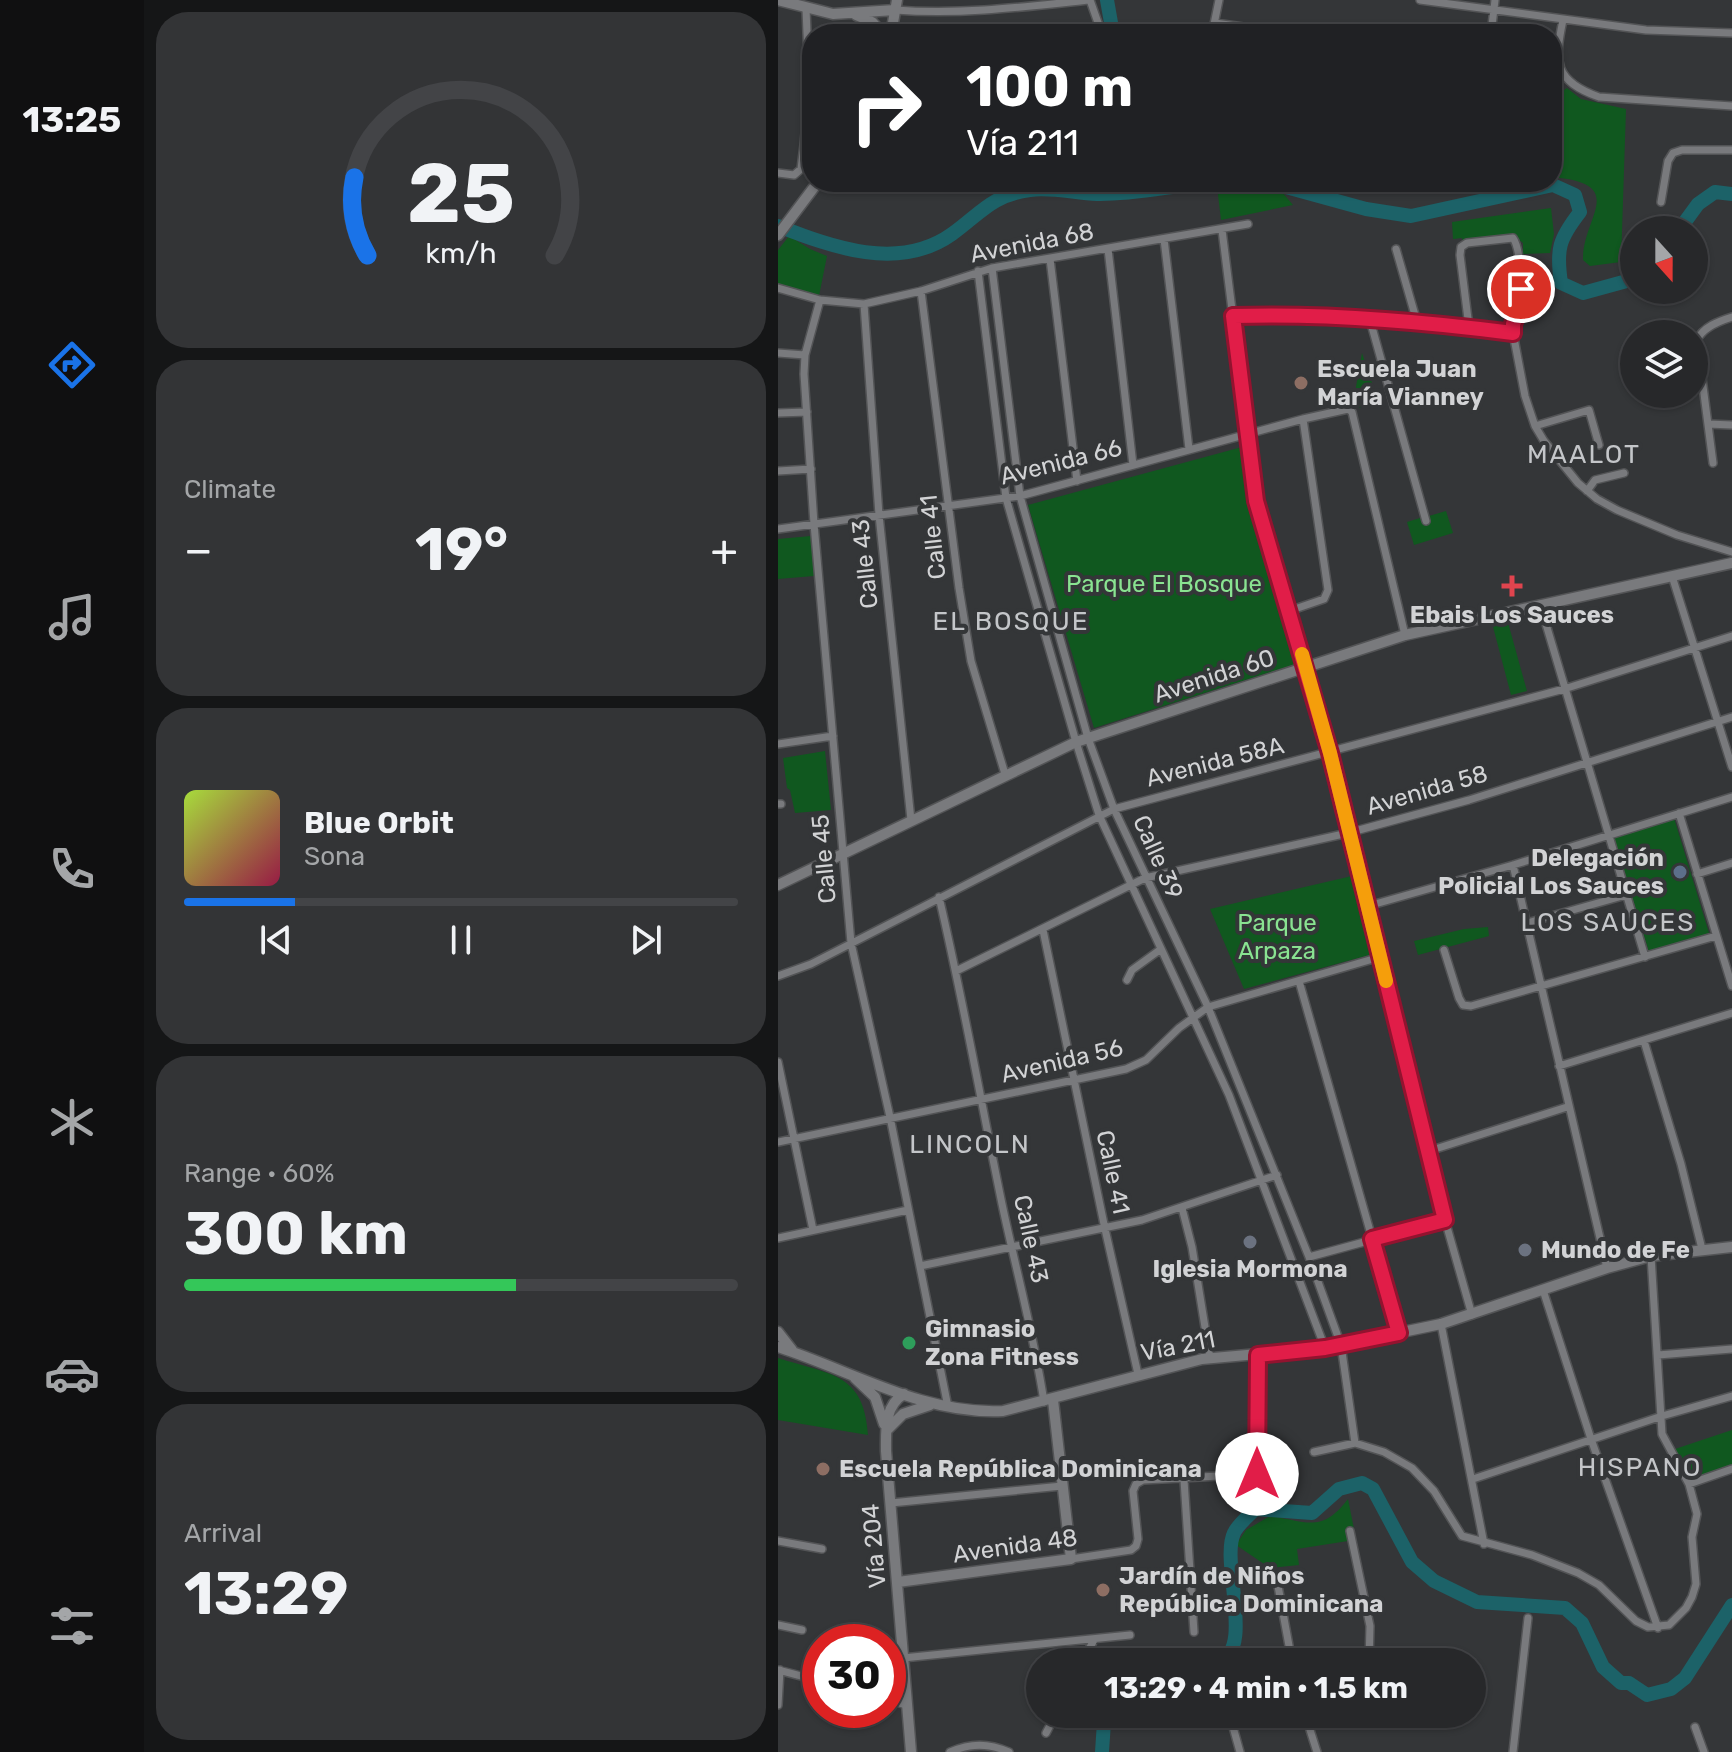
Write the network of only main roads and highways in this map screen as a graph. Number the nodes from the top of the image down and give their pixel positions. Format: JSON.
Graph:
{"nodes":[{"id":1,"x":778,"y":0,"type":"edge"},
{"id":2,"x":896,"y":5,"type":"edge"},
{"id":3,"x":854,"y":15,"type":"junction"},
{"id":4,"x":874,"y":24,"type":"edge"},
{"id":5,"x":810,"y":192,"type":"edge"},
{"id":6,"x":778,"y":235,"type":"edge"},
{"id":7,"x":1732,"y":563,"type":"edge"},
{"id":8,"x":778,"y":885,"type":"edge"},
{"id":9,"x":1732,"y":1247,"type":"edge"},
{"id":10,"x":778,"y":1332,"type":"edge"},
{"id":11,"x":778,"y":1347,"type":"edge"},
{"id":12,"x":793,"y":1352,"type":"junction"},
{"id":13,"x":844,"y":1370,"type":"junction"},
{"id":14,"x":904,"y":1394,"type":"junction"},
{"id":15,"x":1049,"y":1401,"type":"junction"},
{"id":16,"x":934,"y":1405,"type":"junction"},
{"id":17,"x":886,"y":1432,"type":"junction"},
{"id":18,"x":1071,"y":1559,"type":"joint"},
{"id":19,"x":898,"y":1582,"type":"junction"},
{"id":20,"x":911,"y":1752,"type":"edge"}],
"edges":[{"from":1,"to":3,"type":"main road"},
{"from":2,"to":3,"type":"main road"},
{"from":3,"to":4,"type":"main road"},
{"from":5,"to":6,"type":"main road"},
{"from":7,"to":8,"type":"main road","name":"Avenida 60"},
{"from":9,"to":15,"type":"main road","name":"Vía 211"},
{"from":10,"to":12,"type":"main road"},
{"from":11,"to":12,"type":"main road","name":"Vía 211"},
{"from":12,"to":13,"type":"main road","name":"Vía 211"},
{"from":13,"to":14,"type":"main road","name":"Vía 211"},
{"from":13,"to":17,"type":"main road"},
{"from":14,"to":16,"type":"main road","name":"Vía 211"},
{"from":14,"to":17,"type":"main road","name":"Vía 204"},
{"from":15,"to":16,"type":"main road","name":"Vía 211"},
{"from":15,"to":18,"type":"main road","name":"Calle 43"},
{"from":16,"to":17,"type":"main road"},
{"from":17,"to":19,"type":"main road","name":"Vía 204"},
{"from":18,"to":19,"type":"main road","name":"Avenida 48"},
{"from":19,"to":20,"type":"main road","name":"Vía 204"}]}
